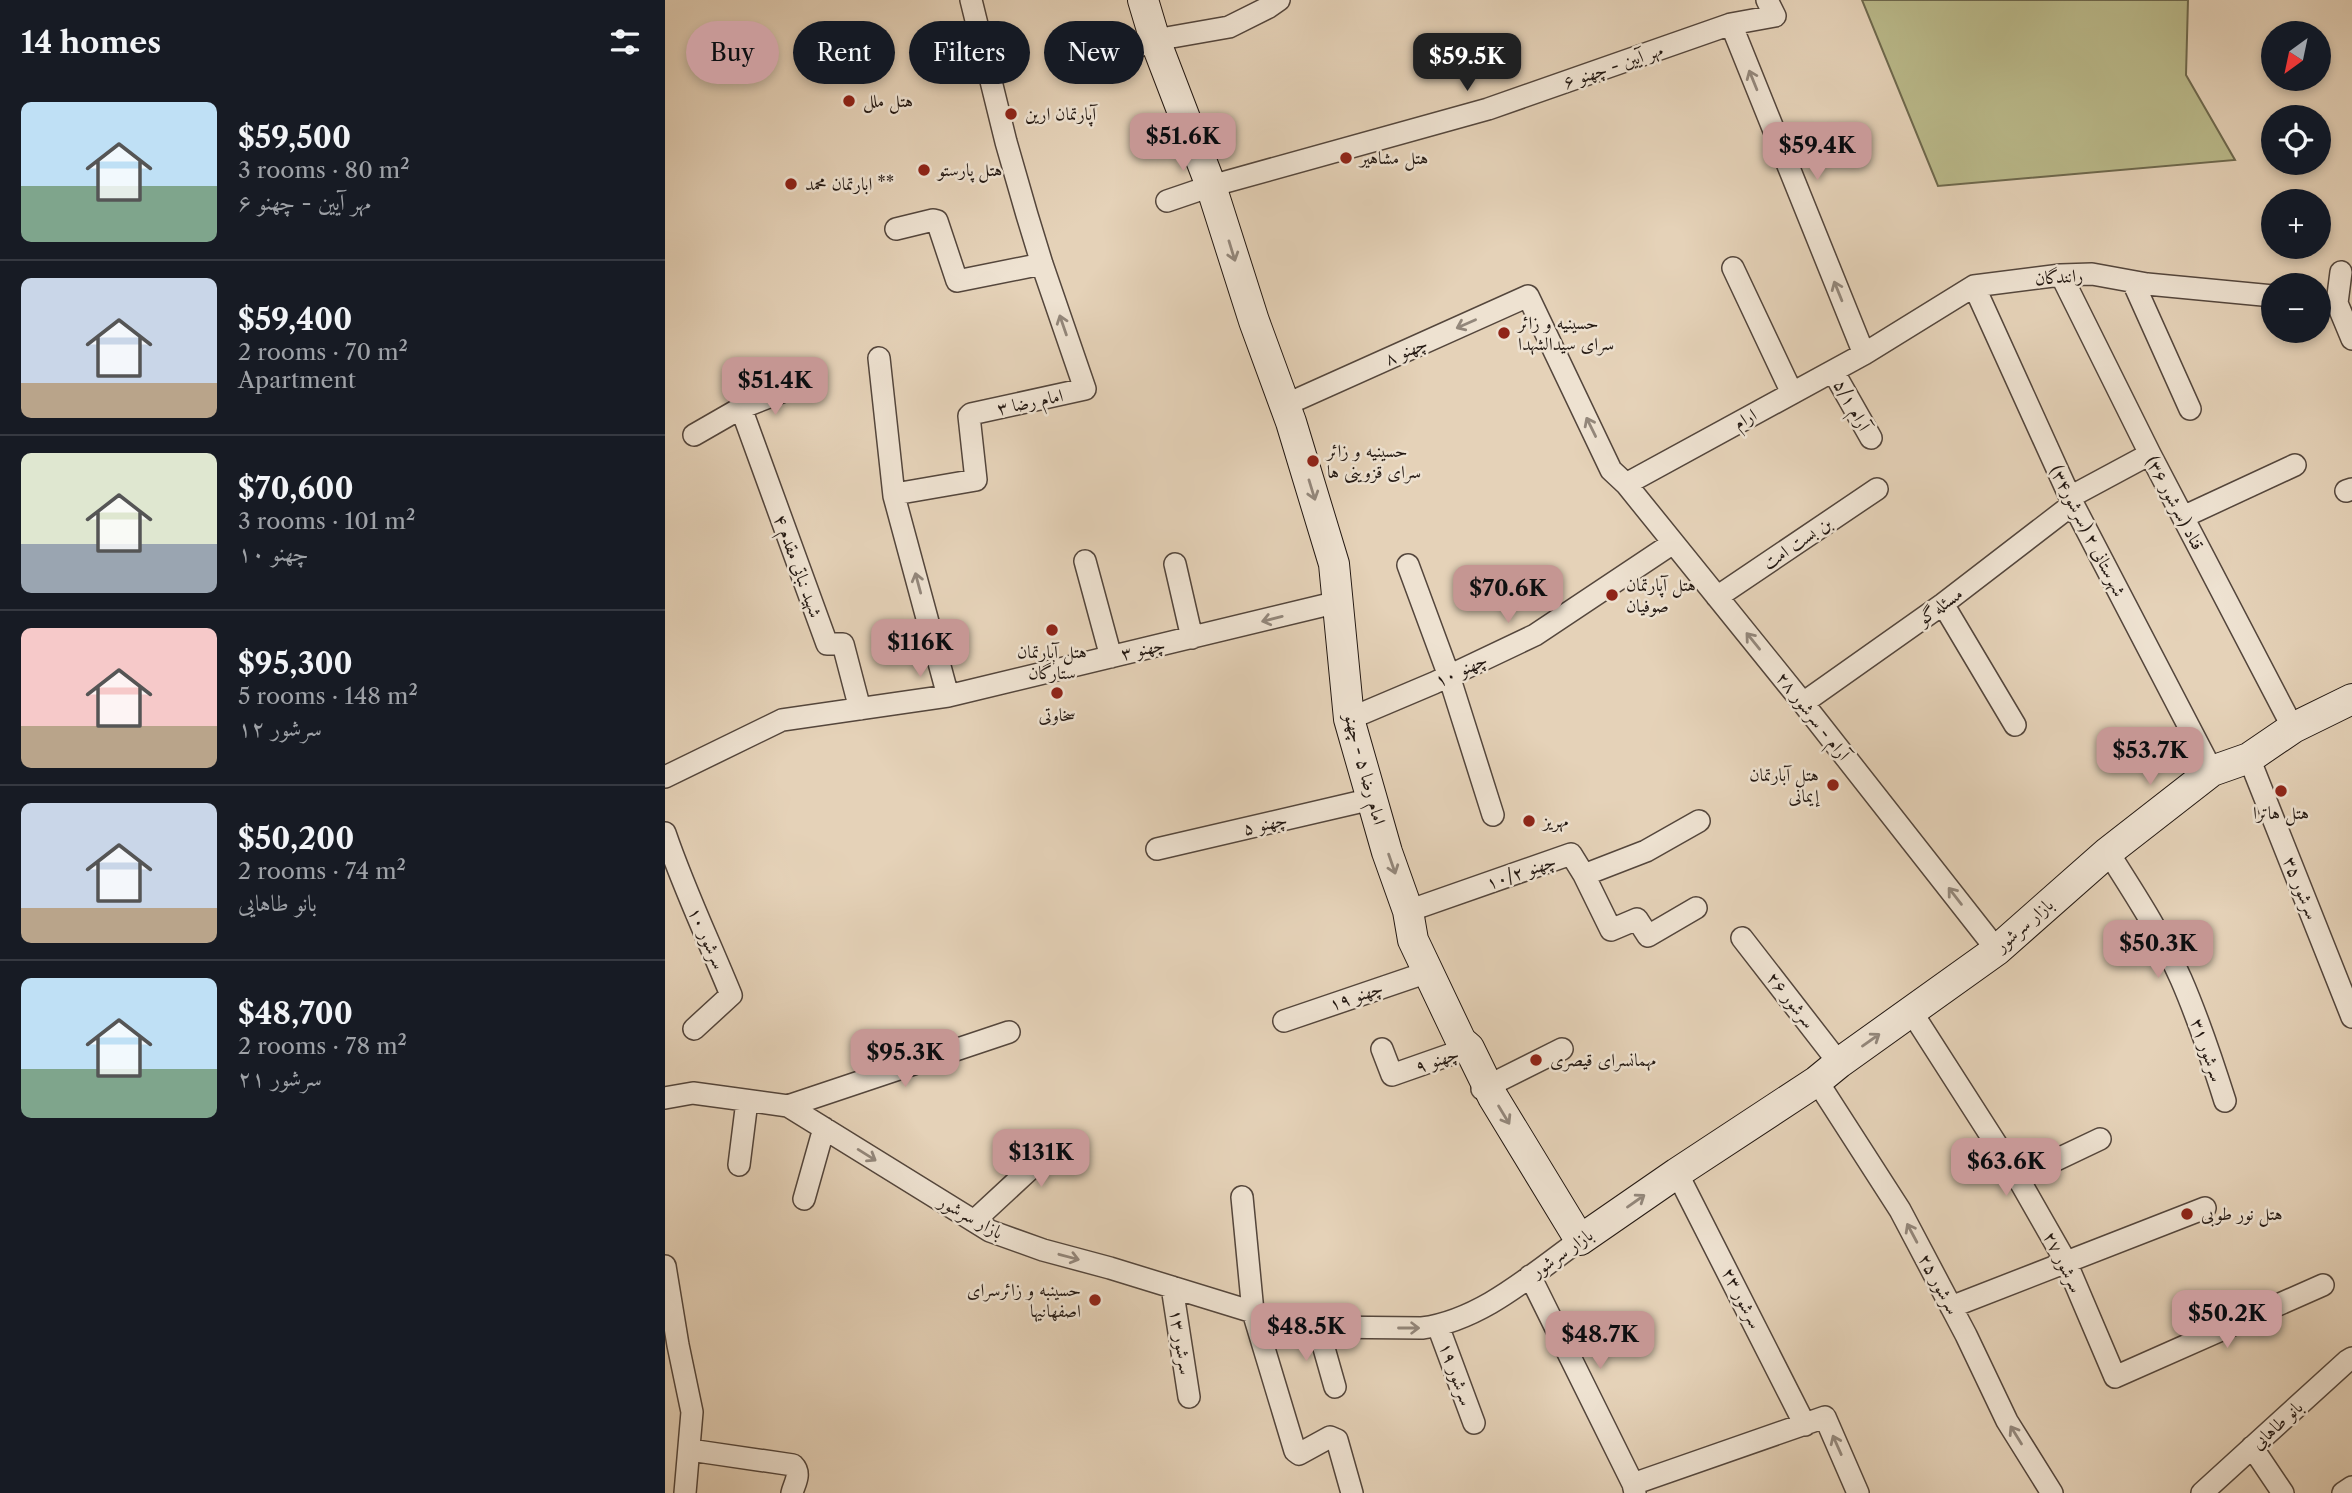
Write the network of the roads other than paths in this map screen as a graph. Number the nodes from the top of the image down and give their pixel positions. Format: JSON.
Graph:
{"nodes":[{"id":1,"x":971,"y":0,"type":"edge"},
{"id":2,"x":1143,"y":0,"type":"edge"},
{"id":3,"x":1279,"y":0,"type":"edge"},
{"id":4,"x":1771,"y":8,"type":"edge"},
{"id":5,"x":1731,"y":24,"type":"junction"},
{"id":6,"x":1155,"y":40,"type":"junction"},
{"id":7,"x":1144,"y":44,"type":"edge"},
{"id":8,"x":1211,"y":186,"type":"junction"},
{"id":9,"x":1167,"y":201,"type":"dead end"},
{"id":10,"x":896,"y":229,"type":"dead end"},
{"id":11,"x":1042,"y":264,"type":"junction"},
{"id":12,"x":1733,"y":268,"type":"dead end"},
{"id":13,"x":2341,"y":272,"type":"dead end"},
{"id":14,"x":2061,"y":275,"type":"junction"},
{"id":15,"x":2133,"y":282,"type":"junction"},
{"id":16,"x":1973,"y":286,"type":"junction"},
{"id":17,"x":2261,"y":295,"type":"edge"},
{"id":18,"x":1528,"y":296,"type":"joint"},
{"id":19,"x":2336,"y":302,"type":"edge"},
{"id":20,"x":2352,"y":339,"type":"edge"},
{"id":21,"x":1864,"y":354,"type":"junction"},
{"id":22,"x":879,"y":358,"type":"dead end"},
{"id":23,"x":1833,"y":371,"type":"junction"},
{"id":24,"x":794,"y":387,"type":"dead end"},
{"id":25,"x":1792,"y":393,"type":"junction"},
{"id":26,"x":1285,"y":405,"type":"junction"},
{"id":27,"x":741,"y":408,"type":"junction"},
{"id":28,"x":2190,"y":409,"type":"dead end"},
{"id":29,"x":694,"y":435,"type":"dead end"},
{"id":30,"x":1871,"y":438,"type":"dead end"},
{"id":31,"x":2150,"y":454,"type":"junction"},
{"id":32,"x":2295,"y":465,"type":"dead end"},
{"id":33,"x":1626,"y":484,"type":"junction"},
{"id":34,"x":1877,"y":489,"type":"dead end"},
{"id":35,"x":895,"y":494,"type":"junction"},
{"id":36,"x":2071,"y":500,"type":"junction"},
{"id":37,"x":2183,"y":517,"type":"junction"},
{"id":38,"x":1674,"y":543,"type":"junction"},
{"id":39,"x":1085,"y":561,"type":"dead end"},
{"id":40,"x":1175,"y":564,"type":"dead end"},
{"id":41,"x":1408,"y":565,"type":"dead end"},
{"id":42,"x":1717,"y":597,"type":"junction"},
{"id":43,"x":1338,"y":603,"type":"junction"},
{"id":44,"x":1943,"y":604,"type":"junction"},
{"id":45,"x":1192,"y":638,"type":"junction"},
{"id":46,"x":1111,"y":657,"type":"junction"},
{"id":47,"x":1449,"y":676,"type":"junction"},
{"id":48,"x":948,"y":696,"type":"junction"},
{"id":49,"x":2352,"y":699,"type":"edge"},
{"id":50,"x":1803,"y":703,"type":"junction"},
{"id":51,"x":860,"y":709,"type":"junction"},
{"id":52,"x":1349,"y":719,"type":"junction"},
{"id":53,"x":2015,"y":725,"type":"dead end"},
{"id":54,"x":2293,"y":729,"type":"junction"},
{"id":55,"x":2249,"y":758,"type":"junction"},
{"id":56,"x":2212,"y":771,"type":"junction"},
{"id":57,"x":665,"y":777,"type":"edge"},
{"id":58,"x":1372,"y":799,"type":"junction"},
{"id":59,"x":1493,"y":814,"type":"dead end"},
{"id":60,"x":1699,"y":821,"type":"dead end"},
{"id":61,"x":665,"y":833,"type":"edge"},
{"id":62,"x":1157,"y":849,"type":"dead end"},
{"id":63,"x":2108,"y":852,"type":"junction"},
{"id":64,"x":1584,"y":875,"type":"junction"},
{"id":65,"x":1696,"y":908,"type":"dead end"},
{"id":66,"x":1408,"y":911,"type":"junction"},
{"id":67,"x":1742,"y":937,"type":"dead end"},
{"id":68,"x":1997,"y":950,"type":"junction"},
{"id":69,"x":1428,"y":972,"type":"junction"},
{"id":70,"x":1911,"y":1011,"type":"junction"},
{"id":71,"x":2352,"y":1017,"type":"edge"},
{"id":72,"x":1284,"y":1021,"type":"dead end"},
{"id":73,"x":694,"y":1029,"type":"dead end"},
{"id":74,"x":1009,"y":1032,"type":"dead end"},
{"id":75,"x":1469,"y":1048,"type":"junction"},
{"id":76,"x":1382,"y":1049,"type":"dead end"},
{"id":77,"x":1562,"y":1049,"type":"dead end"},
{"id":78,"x":1828,"y":1072,"type":"junction"},
{"id":79,"x":1485,"y":1088,"type":"junction"},
{"id":80,"x":665,"y":1098,"type":"edge"},
{"id":81,"x":747,"y":1101,"type":"junction"},
{"id":82,"x":2225,"y":1101,"type":"dead end"},
{"id":83,"x":788,"y":1106,"type":"junction"},
{"id":84,"x":824,"y":1128,"type":"junction"},
{"id":85,"x":2100,"y":1139,"type":"dead end"},
{"id":86,"x":1007,"y":1144,"type":"dead end"},
{"id":87,"x":739,"y":1165,"type":"dead end"},
{"id":88,"x":1677,"y":1173,"type":"junction"},
{"id":89,"x":2018,"y":1178,"type":"junction"},
{"id":90,"x":1242,"y":1197,"type":"dead end"},
{"id":91,"x":804,"y":1199,"type":"dead end"},
{"id":92,"x":2205,"y":1208,"type":"dead end"},
{"id":93,"x":974,"y":1222,"type":"junction"},
{"id":94,"x":1580,"y":1240,"type":"junction"},
{"id":95,"x":2066,"y":1262,"type":"junction"},
{"id":96,"x":665,"y":1266,"type":"edge"},
{"id":97,"x":1530,"y":1276,"type":"junction"},
{"id":98,"x":2323,"y":1285,"type":"dead end"},
{"id":99,"x":1172,"y":1287,"type":"junction"},
{"id":100,"x":1951,"y":1307,"type":"junction"},
{"id":101,"x":1252,"y":1312,"type":"junction"},
{"id":102,"x":1438,"y":1326,"type":"junction"},
{"id":103,"x":1318,"y":1327,"type":"junction"},
{"id":104,"x":2352,"y":1358,"type":"edge"},
{"id":105,"x":1335,"y":1387,"type":"dead end"},
{"id":106,"x":1189,"y":1397,"type":"dead end"},
{"id":107,"x":1474,"y":1423,"type":"dead end"},
{"id":108,"x":1805,"y":1424,"type":"junction"},
{"id":109,"x":2252,"y":1447,"type":"junction"},
{"id":110,"x":690,"y":1451,"type":"junction"},
{"id":111,"x":2352,"y":1487,"type":"edge"},
{"id":112,"x":1634,"y":1488,"type":"edge"},
{"id":113,"x":685,"y":1493,"type":"edge"},
{"id":114,"x":792,"y":1493,"type":"edge"},
{"id":115,"x":1352,"y":1493,"type":"edge"},
{"id":116,"x":1858,"y":1493,"type":"edge"},
{"id":117,"x":2052,"y":1493,"type":"edge"},
{"id":118,"x":2202,"y":1493,"type":"edge"},
{"id":119,"x":2283,"y":1493,"type":"edge"},
{"id":120,"x":2343,"y":1493,"type":"edge"}],
"edges":[{"from":1,"to":11,"type":"street","name":"امام رضا ۳"},
{"from":2,"to":6,"type":"street","name":"امام رضا ۵ - چهنو"},
{"from":3,"to":6,"type":"street"},
{"from":4,"to":5,"type":"street","name":"مهر آیین - چهنو ۶"},
{"from":5,"to":8,"type":"street","name":"مهر آیین - چهنو ۶"},
{"from":21,"to":5,"type":"street","one_way":true},
{"from":6,"to":7,"type":"street"},
{"from":6,"to":8,"type":"street","name":"امام رضا ۵ - چهنو"},
{"from":8,"to":9,"type":"street","name":"مهر آیین - چهنو ۶"},
{"from":8,"to":26,"type":"street","name":"امام رضا ۵ - چهنو","one_way":true},
{"from":10,"to":11,"type":"street"},
{"from":35,"to":11,"type":"street","name":"امام رضا ۳","one_way":true},
{"from":12,"to":25,"type":"street"},
{"from":13,"to":19,"type":"street"},
{"from":14,"to":15,"type":"street","name":"رانندگان"},
{"from":14,"to":16,"type":"street","name":"رانندگان"},
{"from":14,"to":31,"type":"street","name":"قناد (سرشور ۳۶)"},
{"from":15,"to":17,"type":"street","name":"رانندگان"},
{"from":15,"to":28,"type":"street"},
{"from":16,"to":21,"type":"street","name":"رانندگان"},
{"from":16,"to":36,"type":"street","name":"شهرستانی ۲ (سرشور۳۴)"},
{"from":18,"to":26,"type":"street","name":"چهنو ۸","one_way":true},
{"from":33,"to":18,"type":"street","name":"آرام - سرشور ۲۸","one_way":true},
{"from":19,"to":20,"type":"street"},
{"from":21,"to":23,"type":"street","name":"ارام"},
{"from":22,"to":35,"type":"street"},
{"from":23,"to":25,"type":"street","name":"ارام"},
{"from":23,"to":30,"type":"street","name":"آرام ۵/۱"},
{"from":24,"to":27,"type":"street"},
{"from":25,"to":33,"type":"street","name":"ارام"},
{"from":26,"to":43,"type":"street","name":"امام رضا ۵ - چهنو","one_way":true},
{"from":27,"to":29,"type":"street"},
{"from":27,"to":51,"type":"street","name":"شهید نباتی مقدم ۴"},
{"from":31,"to":36,"type":"street","name":"مسئله‌گو"},
{"from":31,"to":37,"type":"street","name":"قناد (سرشور ۳۶)"},
{"from":32,"to":37,"type":"street"},
{"from":33,"to":38,"type":"street","name":"آرام - سرشور ۲۸"},
{"from":34,"to":42,"type":"street","name":"بن بست امت"},
{"from":48,"to":35,"type":"street","one_way":true},
{"from":36,"to":44,"type":"street","name":"مسئله‌گو"},
{"from":36,"to":56,"type":"street","name":"شهرستانی ۲ (سرشور۳۴)"},
{"from":37,"to":54,"type":"street","name":"قناد (سرشور ۳۶)"},
{"from":38,"to":42,"type":"street","name":"آرام - سرشور ۲۸"},
{"from":38,"to":47,"type":"street","name":"چهنو ۱۰"},
{"from":39,"to":46,"type":"street"},
{"from":40,"to":45,"type":"street"},
{"from":41,"to":47,"type":"street"},
{"from":50,"to":42,"type":"street","name":"آرام - سرشور ۲۸","one_way":true},
{"from":43,"to":45,"type":"street","name":"چهنو ۳","one_way":true},
{"from":43,"to":52,"type":"street","name":"امام رضا ۵ - چهنو"},
{"from":44,"to":50,"type":"street","name":"مسئله‌گو"},
{"from":44,"to":53,"type":"street"},
{"from":45,"to":46,"type":"street","name":"چهنو ۳"},
{"from":46,"to":48,"type":"street","name":"چهنو ۳"},
{"from":47,"to":52,"type":"street","name":"چهنو ۱۰"},
{"from":47,"to":59,"type":"street"},
{"from":48,"to":51,"type":"street","name":"چهنو ۳"},
{"from":49,"to":54,"type":"street","name":"بازار سرشور"},
{"from":68,"to":50,"type":"street","name":"آرام - سرشور ۲۸","one_way":true},
{"from":51,"to":57,"type":"street","name":"چهنو ۳"},
{"from":52,"to":58,"type":"street","name":"امام رضا ۵ - چهنو"},
{"from":54,"to":55,"type":"street","name":"بازار سرشور"},
{"from":55,"to":56,"type":"street","name":"بازار سرشور"},
{"from":55,"to":71,"type":"street","name":"سرشور ۳۵"},
{"from":56,"to":63,"type":"street","name":"بازار سرشور"},
{"from":58,"to":62,"type":"street","name":"چهنو ۵"},
{"from":58,"to":66,"type":"street","name":"امام رضا ۵ - چهنو","one_way":true},
{"from":60,"to":64,"type":"street","name":"چهنو ۱۰/۲"},
{"from":61,"to":73,"type":"street","name":"سرشور ۱۰"},
{"from":63,"to":68,"type":"street","name":"بازار سرشور"},
{"from":63,"to":82,"type":"street","name":"سرشور ۳۱"},
{"from":64,"to":65,"type":"street"},
{"from":64,"to":66,"type":"street","name":"چهنو ۱۰/۲"},
{"from":66,"to":69,"type":"street","name":"امام رضا ۵ - چهنو"},
{"from":67,"to":78,"type":"street","name":"سرشور ۲۶"},
{"from":68,"to":70,"type":"street","name":"بازار سرشور"},
{"from":69,"to":72,"type":"street","name":"چهنو ۱۹"},
{"from":69,"to":75,"type":"street","name":"امام رضا ۵ - چهنو"},
{"from":78,"to":70,"type":"street","name":"بازار سرشور","one_way":true},
{"from":70,"to":89,"type":"street","name":"سرشور ۲۷"},
{"from":74,"to":83,"type":"street"},
{"from":75,"to":76,"type":"street","name":"چهنو ۹"},
{"from":75,"to":79,"type":"street","name":"امام رضا ۵ - چهنو"},
{"from":77,"to":79,"type":"street"},
{"from":78,"to":88,"type":"street","name":"بازار سرشور"},
{"from":100,"to":78,"type":"street","name":"سرشور ۲۵","one_way":true},
{"from":79,"to":94,"type":"street","name":"امام رضا ۵ - چهنو","one_way":true},
{"from":80,"to":81,"type":"street","name":"بازار سرشور"},
{"from":81,"to":83,"type":"street","name":"بازار سرشور"},
{"from":81,"to":87,"type":"street"},
{"from":83,"to":84,"type":"street","name":"بازار سرشور"},
{"from":84,"to":91,"type":"street"},
{"from":84,"to":93,"type":"street","name":"بازار سرشور","one_way":true},
{"from":85,"to":89,"type":"street"},
{"from":86,"to":93,"type":"street"},
{"from":94,"to":88,"type":"street","name":"بازار سرشور","one_way":true},
{"from":88,"to":108,"type":"street","name":"سرشور ۲۳"},
{"from":89,"to":95,"type":"street","name":"سرشور ۲۷"},
{"from":90,"to":101,"type":"street"},
{"from":92,"to":95,"type":"street"},
{"from":93,"to":99,"type":"street","name":"بازار سرشور","one_way":true},
{"from":94,"to":97,"type":"street","name":"بازار سرشور"},
{"from":95,"to":98,"type":"street","name":"سرشور ۲۷"},
{"from":95,"to":100,"type":"street"},
{"from":96,"to":110,"type":"street"},
{"from":97,"to":102,"type":"street","name":"بازار سرشور"},
{"from":97,"to":112,"type":"street"},
{"from":99,"to":101,"type":"street","name":"بازار سرشور"},
{"from":99,"to":106,"type":"street","name":"سرشور ۱۳"},
{"from":117,"to":100,"type":"street","name":"سرشور ۲۵","one_way":true},
{"from":101,"to":103,"type":"street","name":"بازار سرشور"},
{"from":101,"to":115,"type":"street"},
{"from":103,"to":102,"type":"street","name":"بازار سرشور","one_way":true},
{"from":102,"to":107,"type":"street","name":"سرشور ۱۹"},
{"from":103,"to":105,"type":"street"},
{"from":104,"to":109,"type":"street","name":"بانو طاهایی"},
{"from":108,"to":112,"type":"street"},
{"from":116,"to":108,"type":"street","one_way":true},
{"from":109,"to":118,"type":"street","name":"بانو طاهایی"},
{"from":109,"to":119,"type":"street"},
{"from":110,"to":113,"type":"street"},
{"from":110,"to":114,"type":"street"},
{"from":111,"to":120,"type":"street"}]}
